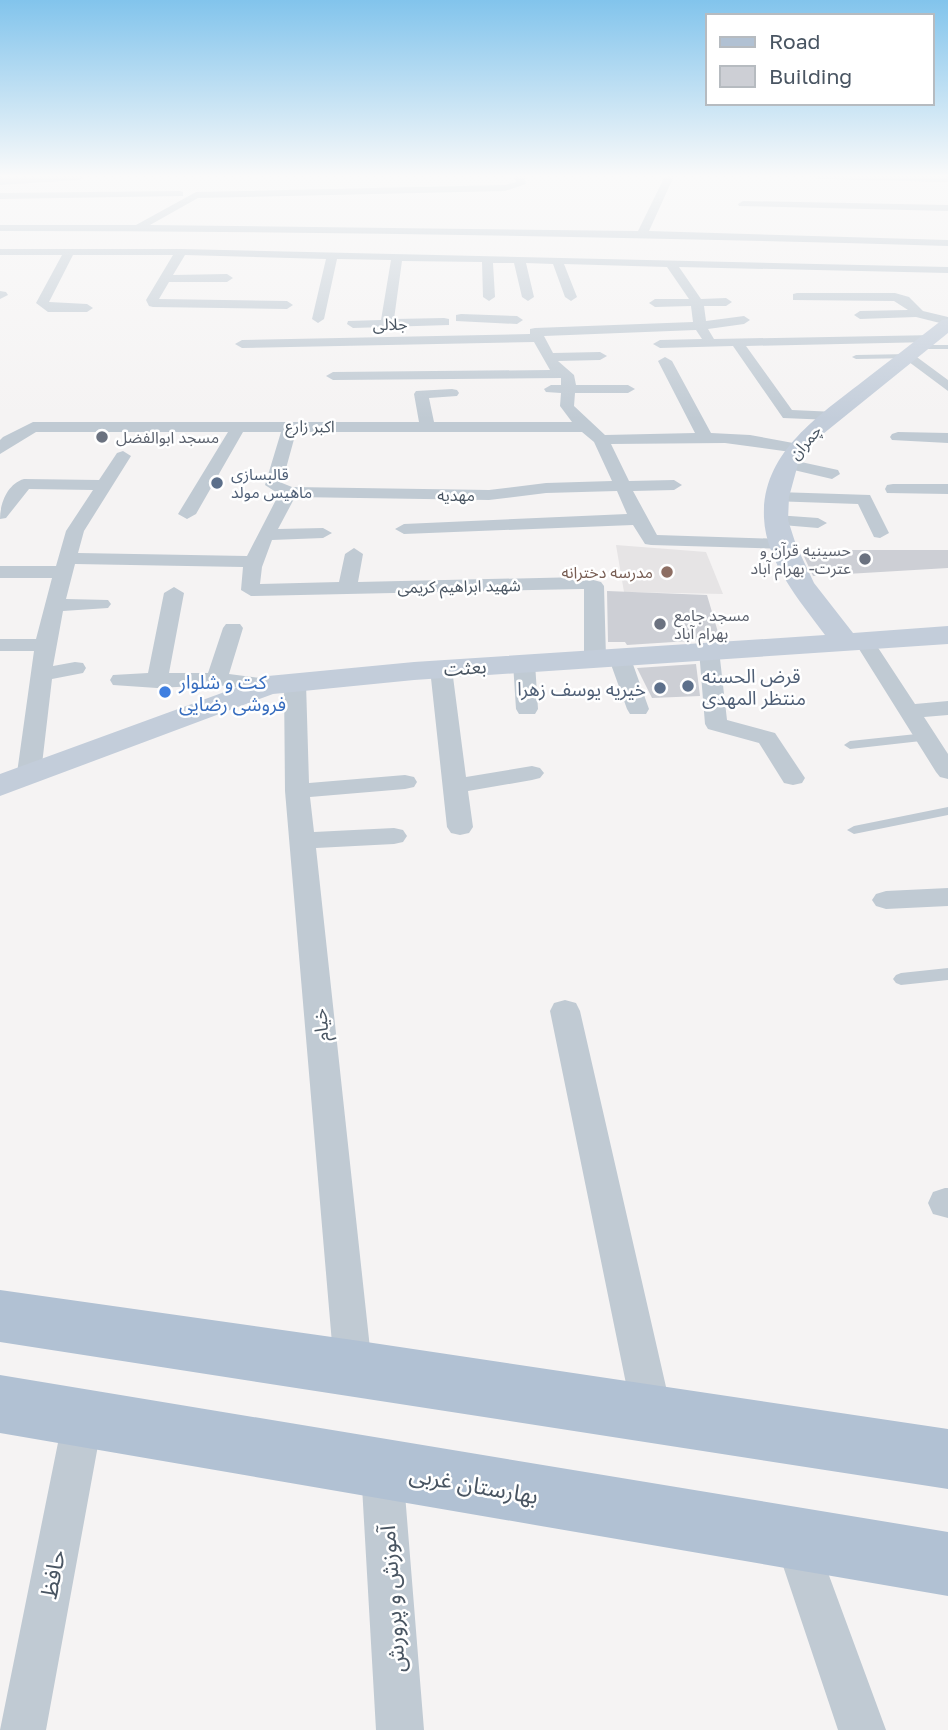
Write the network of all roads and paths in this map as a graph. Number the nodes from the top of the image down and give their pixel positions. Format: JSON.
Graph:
{"nodes":[{"id":1,"x":332,"y":256,"type":"edge"},
{"id":2,"x":66,"y":257,"type":"edge"},
{"id":3,"x":178,"y":257,"type":"edge"},
{"id":4,"x":234,"y":257,"type":"edge"},
{"id":5,"x":321,"y":257,"type":"edge"},
{"id":6,"x":356,"y":257,"type":"edge"},
{"id":7,"x":397,"y":258,"type":"junction"},
{"id":8,"x":487,"y":259,"type":"junction"},
{"id":9,"x":519,"y":259,"type":"junction"},
{"id":10,"x":558,"y":260,"type":"junction"},
{"id":11,"x":670,"y":263,"type":"junction"},
{"id":12,"x":948,"y":271,"type":"edge"},
{"id":13,"x":666,"y":277,"type":"dead end"},
{"id":14,"x":227,"y":278,"type":"dead end"},
{"id":15,"x":166,"y":279,"type":"junction"},
{"id":16,"x":688,"y":280,"type":"junction"},
{"id":17,"x":489,"y":297,"type":"dead end"},
{"id":18,"x":528,"y":297,"type":"dead end"},
{"id":19,"x":797,"y":297,"type":"dead end"},
{"id":20,"x":571,"y":298,"type":"dead end"},
{"id":21,"x":697,"y":302,"type":"junction"},
{"id":22,"x":726,"y":302,"type":"dead end"},
{"id":23,"x":655,"y":303,"type":"dead end"},
{"id":24,"x":287,"y":305,"type":"dead end"},
{"id":25,"x":86,"y":308,"type":"dead end"},
{"id":26,"x":919,"y":313,"type":"junction"},
{"id":27,"x":546,"y":314,"type":"dead end"},
{"id":28,"x":860,"y":315,"type":"dead end"},
{"id":29,"x":318,"y":318,"type":"dead end"},
{"id":30,"x":461,"y":318,"type":"dead end"},
{"id":31,"x":485,"y":318,"type":"junction"},
{"id":32,"x":517,"y":320,"type":"dead end"},
{"id":33,"x":744,"y":320,"type":"dead end"},
{"id":34,"x":444,"y":322,"type":"dead end"},
{"id":35,"x":387,"y":323,"type":"junction"},
{"id":36,"x":353,"y":324,"type":"dead end"},
{"id":37,"x":700,"y":326,"type":"junction"},
{"id":38,"x":800,"y":330,"type":"dead end"},
{"id":39,"x":555,"y":331,"type":"junction"},
{"id":40,"x":537,"y":335,"type":"junction"},
{"id":41,"x":484,"y":340,"type":"junction"},
{"id":42,"x":811,"y":342,"type":"junction"},
{"id":43,"x":933,"y":343,"type":"edge"},
{"id":44,"x":242,"y":344,"type":"dead end"},
{"id":45,"x":583,"y":344,"type":"dead end"},
{"id":46,"x":712,"y":344,"type":"junction"},
{"id":47,"x":738,"y":344,"type":"junction"},
{"id":48,"x":623,"y":347,"type":"junction"},
{"id":49,"x":548,"y":357,"type":"junction"},
{"id":50,"x":856,"y":357,"type":"dead end"},
{"id":51,"x":665,"y":361,"type":"dead end"},
{"id":52,"x":948,"y":369,"type":"edge"},
{"id":53,"x":333,"y":376,"type":"dead end"},
{"id":54,"x":567,"y":382,"type":"junction"},
{"id":55,"x":948,"y":387,"type":"edge"},
{"id":56,"x":494,"y":389,"type":"dead end"},
{"id":57,"x":628,"y":389,"type":"dead end"},
{"id":58,"x":453,"y":393,"type":"dead end"},
{"id":59,"x":831,"y":415,"type":"junction"},
{"id":60,"x":239,"y":426,"type":"junction"},
{"id":61,"x":290,"y":426,"type":"junction"},
{"id":62,"x":343,"y":426,"type":"junction"},
{"id":63,"x":427,"y":427,"type":"junction"},
{"id":64,"x":586,"y":428,"type":"junction"},
{"id":65,"x":705,"y":437,"type":"junction"},
{"id":66,"x":898,"y":437,"type":"dead end"},
{"id":67,"x":948,"y":439,"type":"edge"},
{"id":68,"x":601,"y":440,"type":"junction"},
{"id":69,"x":337,"y":446,"type":"dead end"},
{"id":70,"x":0,"y":449,"type":"edge"},
{"id":71,"x":123,"y":456,"type":"dead end"},
{"id":72,"x":792,"y":456,"type":"junction"},
{"id":73,"x":832,"y":474,"type":"dead end"},
{"id":74,"x":321,"y":475,"type":"dead end"},
{"id":75,"x":103,"y":485,"type":"junction"},
{"id":76,"x":674,"y":485,"type":"dead end"},
{"id":77,"x":623,"y":486,"type":"junction"},
{"id":78,"x":893,"y":489,"type":"dead end"},
{"id":79,"x":948,"y":489,"type":"edge"},
{"id":80,"x":289,"y":492,"type":"junction"},
{"id":81,"x":316,"y":492,"type":"junction"},
{"id":82,"x":777,"y":508,"type":"junction"},
{"id":83,"x":0,"y":514,"type":"edge"},
{"id":84,"x":187,"y":514,"type":"dead end"},
{"id":85,"x":638,"y":519,"type":"junction"},
{"id":86,"x":818,"y":523,"type":"dead end"},
{"id":87,"x":404,"y":529,"type":"dead end"},
{"id":88,"x":323,"y":533,"type":"dead end"},
{"id":89,"x":880,"y":533,"type":"dead end"},
{"id":90,"x":267,"y":535,"type":"junction"},
{"id":91,"x":783,"y":545,"type":"junction"},
{"id":92,"x":354,"y":554,"type":"dead end"},
{"id":93,"x":254,"y":562,"type":"junction"},
{"id":94,"x":65,"y":565,"type":"junction"},
{"id":95,"x":0,"y":572,"type":"edge"},
{"id":96,"x":347,"y":589,"type":"junction"},
{"id":97,"x":174,"y":593,"type":"dead end"},
{"id":98,"x":101,"y":604,"type":"dead end"},
{"id":99,"x":54,"y":605,"type":"junction"},
{"id":100,"x":233,"y":628,"type":"dead end"},
{"id":101,"x":948,"y":635,"type":"edge"},
{"id":102,"x":855,"y":642,"type":"junction"},
{"id":103,"x":0,"y":645,"type":"edge"},
{"id":104,"x":45,"y":645,"type":"junction"},
{"id":105,"x":709,"y":650,"type":"junction"},
{"id":106,"x":607,"y":657,"type":"junction"},
{"id":107,"x":524,"y":663,"type":"junction"},
{"id":108,"x":75,"y":668,"type":"dead end"},
{"id":109,"x":441,"y":669,"type":"junction"},
{"id":110,"x":41,"y":675,"type":"junction"},
{"id":111,"x":217,"y":679,"type":"junction"},
{"id":112,"x":121,"y":680,"type":"dead end"},
{"id":113,"x":157,"y":681,"type":"junction"},
{"id":114,"x":281,"y":684,"type":"junction"},
{"id":115,"x":948,"y":708,"type":"edge"},
{"id":116,"x":527,"y":709,"type":"dead end"},
{"id":117,"x":638,"y":709,"type":"dead end"},
{"id":118,"x":909,"y":711,"type":"junction"},
{"id":119,"x":926,"y":737,"type":"junction"},
{"id":120,"x":850,"y":745,"type":"dead end"},
{"id":121,"x":948,"y":772,"type":"edge"},
{"id":122,"x":29,"y":773,"type":"junction"},
{"id":123,"x":532,"y":773,"type":"dead end"},
{"id":124,"x":793,"y":778,"type":"dead end"},
{"id":125,"x":405,"y":782,"type":"dead end"},
{"id":126,"x":0,"y":786,"type":"edge"},
{"id":127,"x":455,"y":786,"type":"junction"},
{"id":128,"x":297,"y":791,"type":"junction"},
{"id":129,"x":948,"y":811,"type":"edge"},
{"id":130,"x":460,"y":827,"type":"dead end"},
{"id":131,"x":854,"y":830,"type":"dead end"},
{"id":132,"x":394,"y":836,"type":"dead end"},
{"id":133,"x":302,"y":841,"type":"junction"},
{"id":134,"x":948,"y":897,"type":"edge"},
{"id":135,"x":886,"y":900,"type":"dead end"},
{"id":136,"x":948,"y":974,"type":"edge"},
{"id":137,"x":901,"y":979,"type":"dead end"},
{"id":138,"x":565,"y":1011,"type":"dead end"},
{"id":139,"x":0,"y":1317,"type":"edge"},
{"id":140,"x":353,"y":1367,"type":"junction"},
{"id":141,"x":0,"y":1404,"type":"edge"},
{"id":142,"x":652,"y":1413,"type":"junction"},
{"id":143,"x":83,"y":1418,"type":"junction"},
{"id":144,"x":948,"y":1459,"type":"edge"},
{"id":145,"x":382,"y":1469,"type":"junction"},
{"id":146,"x":795,"y":1539,"type":"junction"},
{"id":147,"x":948,"y":1564,"type":"edge"},
{"id":148,"x":22,"y":1730,"type":"edge"},
{"id":149,"x":400,"y":1730,"type":"edge"},
{"id":150,"x":862,"y":1730,"type":"edge"}],
"edges":[{"from":1,"to":29,"type":"street"},
{"from":2,"to":25,"type":"street"},
{"from":3,"to":15,"type":"street"},
{"from":4,"to":5,"type":"street"},
{"from":6,"to":7,"type":"street"},
{"from":7,"to":8,"type":"street"},
{"from":7,"to":35,"type":"street"},
{"from":8,"to":9,"type":"street"},
{"from":8,"to":17,"type":"street"},
{"from":9,"to":10,"type":"street"},
{"from":9,"to":18,"type":"street"},
{"from":10,"to":11,"type":"street"},
{"from":10,"to":20,"type":"street"},
{"from":11,"to":12,"type":"street"},
{"from":11,"to":16,"type":"street"},
{"from":13,"to":16,"type":"street"},
{"from":14,"to":15,"type":"street"},
{"from":15,"to":24,"type":"street"},
{"from":16,"to":21,"type":"street"},
{"from":19,"to":26,"type":"street"},
{"from":21,"to":22,"type":"street"},
{"from":21,"to":23,"type":"street"},
{"from":21,"to":37,"type":"street"},
{"from":26,"to":28,"type":"street"},
{"from":26,"to":43,"type":"street"},
{"from":27,"to":39,"type":"street"},
{"from":30,"to":31,"type":"street"},
{"from":31,"to":32,"type":"street"},
{"from":31,"to":41,"type":"street"},
{"from":33,"to":37,"type":"street","name":"جلالی"},
{"from":34,"to":35,"type":"street"},
{"from":35,"to":36,"type":"street"},
{"from":37,"to":39,"type":"street","name":"جلالی"},
{"from":37,"to":46,"type":"street"},
{"from":38,"to":42,"type":"street"},
{"from":39,"to":40,"type":"street","name":"جلالی"},
{"from":40,"to":41,"type":"street","name":"جلالی"},
{"from":40,"to":49,"type":"street"},
{"from":41,"to":44,"type":"street","name":"جلالی"},
{"from":42,"to":43,"type":"street"},
{"from":42,"to":47,"type":"street"},
{"from":43,"to":50,"type":"lane"},
{"from":43,"to":52,"type":"street"},
{"from":43,"to":55,"type":"street"},
{"from":43,"to":59,"type":"street","name":"چمران"},
{"from":45,"to":48,"type":"street"},
{"from":46,"to":47,"type":"street"},
{"from":46,"to":48,"type":"street"},
{"from":47,"to":59,"type":"street"},
{"from":48,"to":49,"type":"street"},
{"from":49,"to":54,"type":"street"},
{"from":51,"to":65,"type":"street"},
{"from":53,"to":54,"type":"street"},
{"from":54,"to":56,"type":"street"},
{"from":54,"to":57,"type":"street"},
{"from":54,"to":64,"type":"street"},
{"from":58,"to":63,"type":"street"},
{"from":59,"to":72,"type":"street","name":"چمران"},
{"from":60,"to":61,"type":"street","name":"اکبر زارع"},
{"from":60,"to":70,"type":"street","name":"اکبر زارع"},
{"from":60,"to":84,"type":"street"},
{"from":61,"to":62,"type":"street","name":"اکبر زارع"},
{"from":61,"to":80,"type":"street"},
{"from":62,"to":63,"type":"street","name":"اکبر زارع"},
{"from":62,"to":69,"type":"street"},
{"from":63,"to":64,"type":"street","name":"اکبر زارع"},
{"from":64,"to":68,"type":"street"},
{"from":65,"to":68,"type":"street"},
{"from":65,"to":72,"type":"street"},
{"from":66,"to":67,"type":"street"},
{"from":68,"to":77,"type":"street"},
{"from":71,"to":75,"type":"street"},
{"from":72,"to":73,"type":"street"},
{"from":72,"to":82,"type":"street","name":"چمران"},
{"from":74,"to":81,"type":"street"},
{"from":75,"to":83,"type":"street"},
{"from":75,"to":94,"type":"street"},
{"from":76,"to":77,"type":"street","name":"مهدیه"},
{"from":77,"to":81,"type":"street","name":"مهدیه"},
{"from":77,"to":85,"type":"street"},
{"from":78,"to":79,"type":"street"},
{"from":80,"to":81,"type":"street","name":"مهدیه"},
{"from":80,"to":90,"type":"street"},
{"from":82,"to":86,"type":"street"},
{"from":82,"to":89,"type":"street"},
{"from":82,"to":91,"type":"street"},
{"from":85,"to":87,"type":"street"},
{"from":85,"to":91,"type":"street"},
{"from":88,"to":90,"type":"street"},
{"from":90,"to":93,"type":"street"},
{"from":91,"to":102,"type":"street"},
{"from":92,"to":96,"type":"street"},
{"from":93,"to":94,"type":"street"},
{"from":93,"to":96,"type":"street","name":"شهید ابراهیم کریمی"},
{"from":94,"to":95,"type":"street"},
{"from":94,"to":99,"type":"street"},
{"from":96,"to":106,"type":"street","name":"شهید ابراهیم کریمی"},
{"from":97,"to":113,"type":"street"},
{"from":98,"to":99,"type":"street"},
{"from":99,"to":104,"type":"street"},
{"from":100,"to":111,"type":"street"},
{"from":101,"to":102,"type":"street","name":"بعثت"},
{"from":102,"to":105,"type":"street","name":"بعثت"},
{"from":102,"to":118,"type":"street"},
{"from":103,"to":104,"type":"street"},
{"from":104,"to":110,"type":"street"},
{"from":105,"to":106,"type":"street","name":"بعثت"},
{"from":105,"to":124,"type":"street"},
{"from":106,"to":107,"type":"street","name":"بعثت"},
{"from":106,"to":117,"type":"street"},
{"from":107,"to":109,"type":"street","name":"بعثت"},
{"from":107,"to":116,"type":"street"},
{"from":108,"to":110,"type":"street"},
{"from":109,"to":114,"type":"street","name":"بعثت"},
{"from":109,"to":127,"type":"street"},
{"from":110,"to":122,"type":"street"},
{"from":111,"to":113,"type":"street"},
{"from":111,"to":114,"type":"street"},
{"from":112,"to":113,"type":"street"},
{"from":114,"to":122,"type":"street","name":"بعثت"},
{"from":114,"to":128,"type":"street","name":"خیام"},
{"from":115,"to":118,"type":"street"},
{"from":118,"to":119,"type":"street"},
{"from":119,"to":120,"type":"lane"},
{"from":119,"to":121,"type":"street"},
{"from":122,"to":126,"type":"street","name":"بعثت"},
{"from":123,"to":127,"type":"street"},
{"from":125,"to":128,"type":"street"},
{"from":127,"to":130,"type":"street"},
{"from":128,"to":133,"type":"street","name":"خیام"},
{"from":129,"to":131,"type":"lane"},
{"from":132,"to":133,"type":"street"},
{"from":133,"to":140,"type":"street","name":"خیام"},
{"from":134,"to":135,"type":"street"},
{"from":136,"to":137,"type":"lane"},
{"from":138,"to":142,"type":"street"},
{"from":139,"to":140,"type":"main road"},
{"from":140,"to":142,"type":"main road"},
{"from":141,"to":143,"type":"main road","name":"بهارستان غربی"},
{"from":142,"to":144,"type":"main road"},
{"from":143,"to":145,"type":"main road","name":"بهارستان غربی"},
{"from":143,"to":148,"type":"street","name":"حافظ"},
{"from":145,"to":146,"type":"main road","name":"بهارستان غربی"},
{"from":145,"to":149,"type":"street","name":"آموزش و پرورش"},
{"from":146,"to":147,"type":"main road","name":"بهارستان غربی"},
{"from":146,"to":150,"type":"street"}]}
